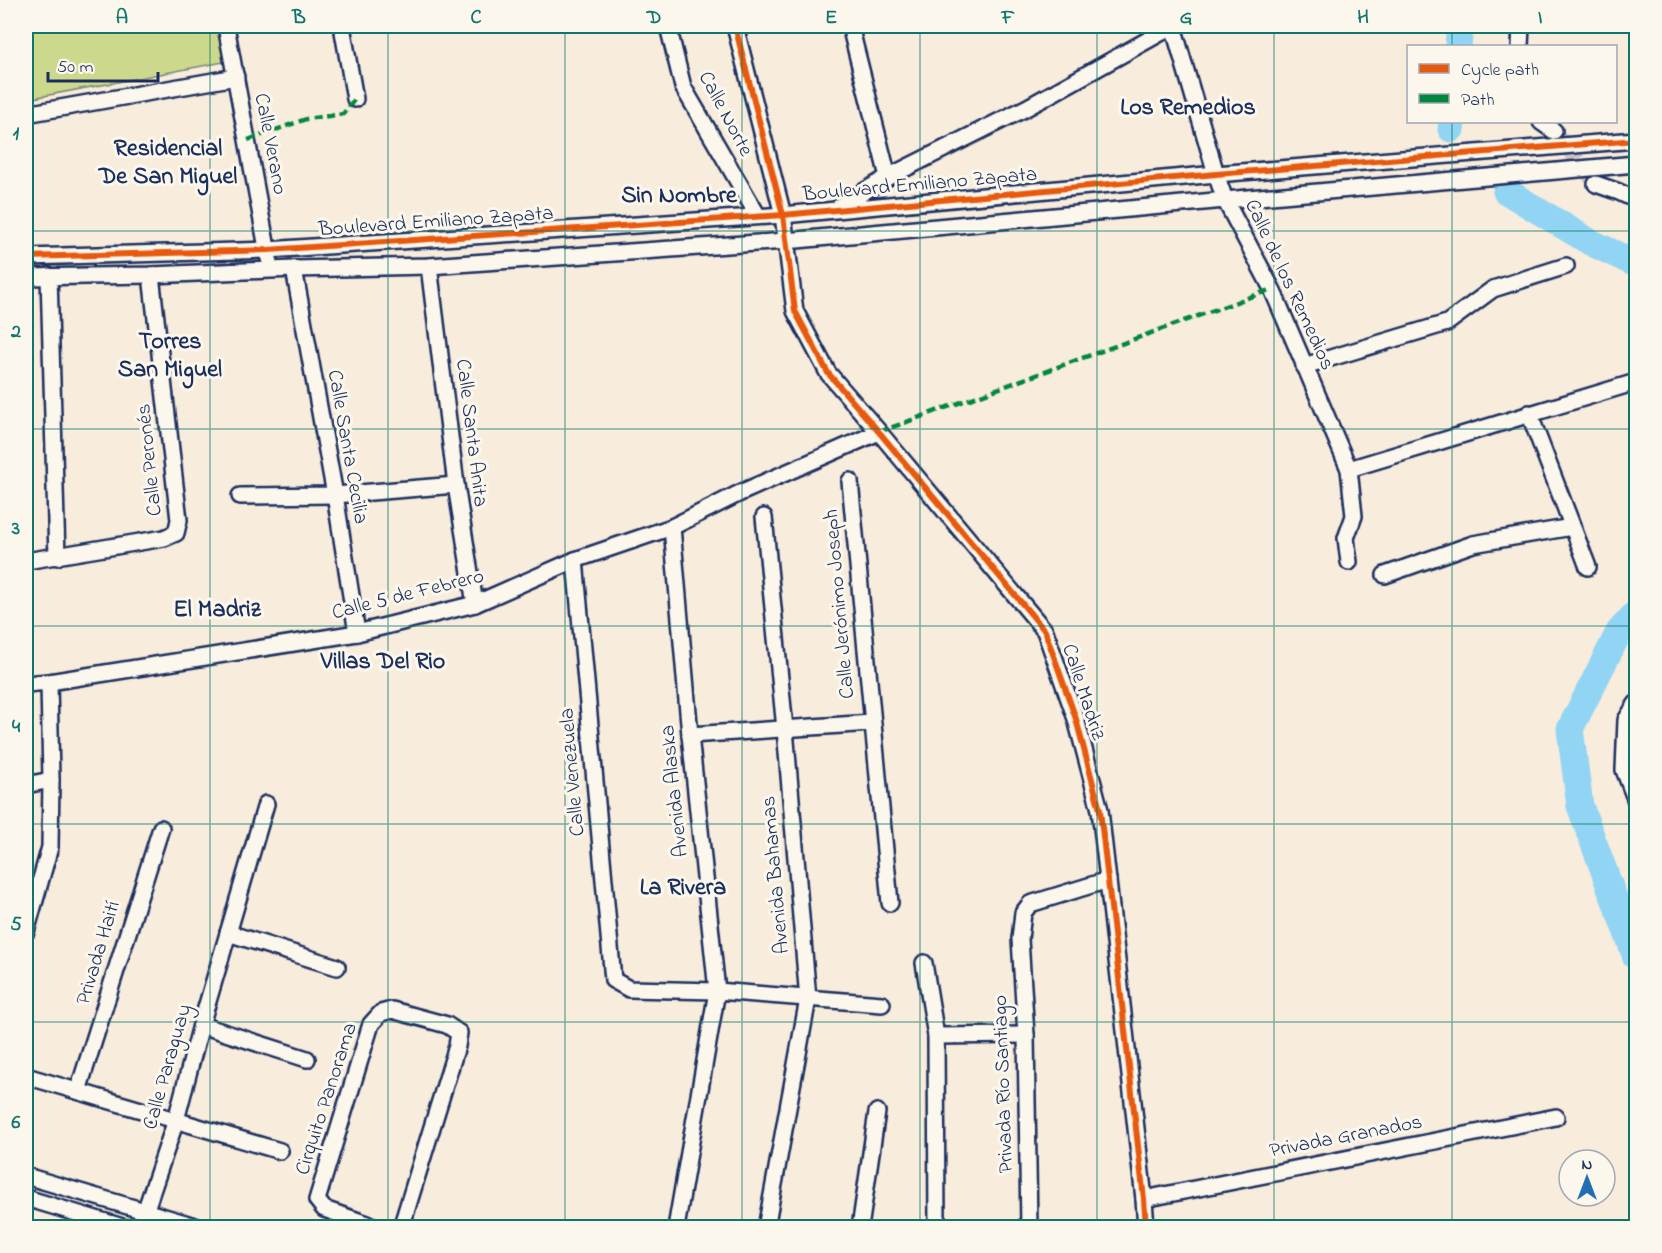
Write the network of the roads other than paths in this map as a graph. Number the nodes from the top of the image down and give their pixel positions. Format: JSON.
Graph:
{"nodes":[{"id":1,"x":226,"y":26,"type":"edge"},
{"id":2,"x":342,"y":26,"type":"edge"},
{"id":3,"x":668,"y":26,"type":"edge"},
{"id":4,"x":735,"y":26,"type":"edge"},
{"id":5,"x":850,"y":26,"type":"edge"},
{"id":6,"x":1173,"y":26,"type":"edge"},
{"id":7,"x":1521,"y":26,"type":"edge"},
{"id":8,"x":1520,"y":45,"type":"edge"},
{"id":9,"x":236,"y":77,"type":"junction"},
{"id":10,"x":355,"y":99,"type":"dead end"},
{"id":11,"x":26,"y":114,"type":"edge"},
{"id":12,"x":1542,"y":123,"type":"edge"},
{"id":13,"x":1554,"y":131,"type":"tunnel mouth"},
{"id":14,"x":1636,"y":140,"type":"edge"},
{"id":15,"x":1636,"y":164,"type":"edge"},
{"id":16,"x":1216,"y":174,"type":"junction"},
{"id":17,"x":888,"y":177,"type":"junction"},
{"id":18,"x":1596,"y":184,"type":"tunnel mouth"},
{"id":19,"x":1225,"y":200,"type":"junction"},
{"id":20,"x":1636,"y":200,"type":"edge"},
{"id":21,"x":835,"y":209,"type":"junction"},
{"id":22,"x":783,"y":215,"type":"junction"},
{"id":23,"x":758,"y":216,"type":"junction"},
{"id":24,"x":786,"y":241,"type":"junction"},
{"id":25,"x":268,"y":250,"type":"junction"},
{"id":26,"x":26,"y":257,"type":"edge"},
{"id":27,"x":429,"y":266,"type":"junction"},
{"id":28,"x":1566,"y":266,"type":"dead end"},
{"id":29,"x":294,"y":269,"type":"junction"},
{"id":30,"x":271,"y":271,"type":"junction"},
{"id":31,"x":150,"y":275,"type":"junction"},
{"id":32,"x":50,"y":276,"type":"junction"},
{"id":33,"x":26,"y":277,"type":"edge"},
{"id":34,"x":1304,"y":366,"type":"junction"},
{"id":35,"x":1636,"y":381,"type":"edge"},
{"id":36,"x":1529,"y":413,"type":"junction"},
{"id":37,"x":879,"y":432,"type":"junction"},
{"id":38,"x":1349,"y":469,"type":"junction"},
{"id":39,"x":850,"y":481,"type":"dead end"},
{"id":40,"x":456,"y":485,"type":"junction"},
{"id":41,"x":335,"y":495,"type":"junction"},
{"id":42,"x":240,"y":496,"type":"dead end"},
{"id":43,"x":764,"y":517,"type":"dead end"},
{"id":44,"x":672,"y":527,"type":"junction"},
{"id":45,"x":1572,"y":527,"type":"junction"},
{"id":46,"x":57,"y":557,"type":"junction"},
{"id":47,"x":575,"y":560,"type":"junction"},
{"id":48,"x":26,"y":561,"type":"edge"},
{"id":49,"x":1349,"y":562,"type":"dead end"},
{"id":50,"x":1588,"y":567,"type":"dead end"},
{"id":51,"x":1385,"y":575,"type":"dead end"},
{"id":52,"x":475,"y":604,"type":"junction"},
{"id":53,"x":357,"y":633,"type":"junction"},
{"id":54,"x":48,"y":682,"type":"junction"},
{"id":55,"x":26,"y":684,"type":"edge"},
{"id":56,"x":1636,"y":704,"type":"edge"},
{"id":57,"x":872,"y":723,"type":"junction"},
{"id":58,"x":785,"y":729,"type":"junction"},
{"id":59,"x":690,"y":735,"type":"junction"},
{"id":60,"x":51,"y":780,"type":"junction"},
{"id":61,"x":26,"y":785,"type":"edge"},
{"id":62,"x":1636,"y":801,"type":"edge"},
{"id":63,"x":266,"y":804,"type":"dead end"},
{"id":64,"x":161,"y":828,"type":"dead end"},
{"id":65,"x":1108,"y":880,"type":"junction"},
{"id":66,"x":890,"y":903,"type":"dead end"},
{"id":67,"x":26,"y":932,"type":"edge"},
{"id":68,"x":228,"y":933,"type":"junction"},
{"id":69,"x":924,"y":963,"type":"dead end"},
{"id":70,"x":337,"y":967,"type":"dead end"},
{"id":71,"x":717,"y":991,"type":"junction"},
{"id":72,"x":808,"y":999,"type":"junction"},
{"id":73,"x":882,"y":1004,"type":"dead end"},
{"id":74,"x":201,"y":1024,"type":"junction"},
{"id":75,"x":1026,"y":1035,"type":"junction"},
{"id":76,"x":936,"y":1036,"type":"junction"},
{"id":77,"x":307,"y":1059,"type":"dead end"},
{"id":78,"x":26,"y":1076,"type":"edge"},
{"id":79,"x":78,"y":1091,"type":"junction"},
{"id":80,"x":877,"y":1112,"type":"dead end"},
{"id":81,"x":1556,"y":1117,"type":"dead end"},
{"id":82,"x":176,"y":1120,"type":"junction"},
{"id":83,"x":280,"y":1151,"type":"dead end"},
{"id":84,"x":26,"y":1176,"type":"edge"},
{"id":85,"x":26,"y":1198,"type":"edge"},
{"id":86,"x":1144,"y":1199,"type":"junction"},
{"id":87,"x":145,"y":1212,"type":"junction"},
{"id":88,"x":126,"y":1227,"type":"edge"},
{"id":89,"x":202,"y":1227,"type":"edge"},
{"id":90,"x":379,"y":1227,"type":"edge"},
{"id":91,"x":401,"y":1227,"type":"edge"},
{"id":92,"x":676,"y":1227,"type":"edge"},
{"id":93,"x":766,"y":1227,"type":"edge"},
{"id":94,"x":860,"y":1227,"type":"edge"},
{"id":95,"x":937,"y":1227,"type":"edge"},
{"id":96,"x":1029,"y":1227,"type":"edge"},
{"id":97,"x":1146,"y":1227,"type":"edge"}],
"edges":[{"from":1,"to":9,"type":"street","name":"Calle Verano"},
{"from":2,"to":10,"type":"street"},
{"from":3,"to":23,"type":"street","name":"Calle Norte"},
{"from":4,"to":22,"type":"street","name":"Calle Madriz"},
{"from":5,"to":17,"type":"street"},
{"from":6,"to":16,"type":"street","name":"Calle de los Remedios"},
{"from":6,"to":17,"type":"street","name":"Boulevard Emiliano Zapata"},
{"from":7,"to":8,"type":"street"},
{"from":9,"to":11,"type":"street"},
{"from":9,"to":25,"type":"street","name":"Calle Verano"},
{"from":12,"to":13,"type":"street"},
{"from":14,"to":16,"type":"street","name":"Boulevard Emiliano Zapata"},
{"from":15,"to":19,"type":"street","name":"Boulevard Emiliano Zapata"},
{"from":16,"to":19,"type":"street","name":"Calle de los Remedios"},
{"from":16,"to":21,"type":"street","name":"Boulevard Emiliano Zapata"},
{"from":17,"to":21,"type":"street","name":"Boulevard Emiliano Zapata"},
{"from":18,"to":20,"type":"street"},
{"from":19,"to":24,"type":"street","name":"Boulevard Emiliano Zapata"},
{"from":19,"to":34,"type":"street","name":"Calle de los Remedios"},
{"from":21,"to":22,"type":"street","name":"Boulevard Emiliano Zapata"},
{"from":22,"to":23,"type":"street","name":"Boulevard Emiliano Zapata"},
{"from":22,"to":24,"type":"street","name":"Calle Madriz"},
{"from":23,"to":25,"type":"street","name":"Boulevard Emiliano Zapata"},
{"from":24,"to":27,"type":"street","name":"Boulevard Emiliano Zapata"},
{"from":24,"to":37,"type":"street","name":"Calle Madriz"},
{"from":25,"to":26,"type":"street","name":"Boulevard Emiliano Zapata"},
{"from":25,"to":30,"type":"street","name":"Calle Verano"},
{"from":27,"to":29,"type":"street","name":"Boulevard Emiliano Zapata"},
{"from":27,"to":40,"type":"street","name":"Calle Santa Anita"},
{"from":28,"to":34,"type":"street"},
{"from":29,"to":30,"type":"street","name":"Boulevard Emiliano Zapata"},
{"from":29,"to":41,"type":"street","name":"Calle Santa Cecilia"},
{"from":30,"to":31,"type":"street","name":"Boulevard Emiliano Zapata"},
{"from":31,"to":32,"type":"street","name":"Boulevard Emiliano Zapata"},
{"from":31,"to":46,"type":"street","name":"Calle Peronés"},
{"from":32,"to":33,"type":"street","name":"Boulevard Emiliano Zapata"},
{"from":32,"to":46,"type":"street"},
{"from":34,"to":38,"type":"street","name":"Calle de los Remedios"},
{"from":35,"to":36,"type":"street"},
{"from":36,"to":38,"type":"street"},
{"from":36,"to":45,"type":"street"},
{"from":37,"to":44,"type":"street","name":"Calle 5 de Febrero"},
{"from":37,"to":65,"type":"street","name":"Calle Madriz"},
{"from":38,"to":49,"type":"street","name":"Calle de los Remedios"},
{"from":39,"to":57,"type":"street","name":"Calle Jerónimo Joseph"},
{"from":40,"to":41,"type":"street"},
{"from":40,"to":52,"type":"street","name":"Calle Santa Anita"},
{"from":41,"to":42,"type":"street"},
{"from":41,"to":53,"type":"street","name":"Calle Santa Cecilia"},
{"from":43,"to":58,"type":"street","name":"Avenida Bahamas"},
{"from":44,"to":47,"type":"street","name":"Calle 5 de Febrero"},
{"from":44,"to":59,"type":"street","name":"Avenida Alaska"},
{"from":45,"to":50,"type":"street"},
{"from":45,"to":51,"type":"street"},
{"from":46,"to":48,"type":"street"},
{"from":47,"to":52,"type":"street","name":"Calle 5 de Febrero"},
{"from":47,"to":71,"type":"street","name":"Calle Venezuela"},
{"from":52,"to":53,"type":"street","name":"Calle 5 de Febrero"},
{"from":53,"to":54,"type":"street","name":"Calle 5 de Febrero"},
{"from":54,"to":55,"type":"street","name":"Calle 5 de Febrero"},
{"from":54,"to":60,"type":"street"},
{"from":56,"to":62,"type":"street"},
{"from":57,"to":58,"type":"street"},
{"from":57,"to":66,"type":"street","name":"Calle Jerónimo Joseph"},
{"from":58,"to":59,"type":"street"},
{"from":58,"to":72,"type":"street","name":"Avenida Bahamas"},
{"from":59,"to":71,"type":"street","name":"Avenida Alaska"},
{"from":60,"to":61,"type":"street"},
{"from":60,"to":67,"type":"street"},
{"from":63,"to":68,"type":"street","name":"Calle Paraguay"},
{"from":64,"to":79,"type":"street","name":"Privada Haití"},
{"from":65,"to":75,"type":"street","name":"Privada Río Santiago"},
{"from":65,"to":86,"type":"street","name":"Calle Madriz"},
{"from":68,"to":70,"type":"street"},
{"from":68,"to":74,"type":"street","name":"Calle Paraguay"},
{"from":69,"to":76,"type":"street"},
{"from":71,"to":72,"type":"street"},
{"from":71,"to":92,"type":"street","name":"Avenida Alaska"},
{"from":72,"to":73,"type":"street"},
{"from":72,"to":93,"type":"street","name":"Avenida Bahamas"},
{"from":74,"to":77,"type":"street"},
{"from":74,"to":82,"type":"street","name":"Calle Paraguay"},
{"from":75,"to":76,"type":"street"},
{"from":75,"to":96,"type":"street","name":"Privada Río Santiago"},
{"from":76,"to":95,"type":"street"},
{"from":78,"to":79,"type":"street"},
{"from":79,"to":82,"type":"street"},
{"from":80,"to":94,"type":"street"},
{"from":81,"to":86,"type":"street","name":"Privada Granados"},
{"from":82,"to":83,"type":"street"},
{"from":82,"to":87,"type":"street","name":"Calle Paraguay"},
{"from":84,"to":87,"type":"street"},
{"from":85,"to":88,"type":"street"},
{"from":86,"to":97,"type":"street","name":"Calle Madriz"},
{"from":87,"to":89,"type":"street"},
{"from":90,"to":91,"type":"street","name":"Cirquito Panorama"}]}
